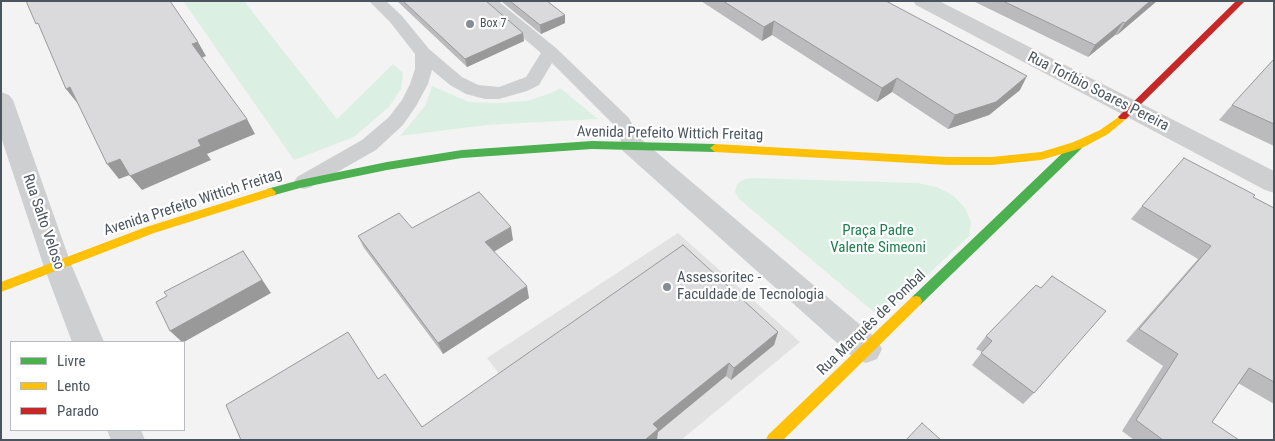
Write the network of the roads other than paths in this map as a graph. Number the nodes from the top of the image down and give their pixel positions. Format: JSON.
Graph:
{"nodes":[{"id":1,"x":378,"y":1,"type":"edge"},
{"id":2,"x":488,"y":1,"type":"edge"},
{"id":3,"x":923,"y":1,"type":"edge"},
{"id":4,"x":1241,"y":1,"type":"edge"},
{"id":5,"x":550,"y":52,"type":"junction"},
{"id":6,"x":423,"y":53,"type":"junction"},
{"id":7,"x":1,"y":100,"type":"edge"},
{"id":8,"x":1132,"y":110,"type":"junction"},
{"id":9,"x":632,"y":145,"type":"junction"},
{"id":10,"x":1078,"y":145,"type":"junction"},
{"id":11,"x":1274,"y":183,"type":"edge"},
{"id":12,"x":300,"y":184,"type":"junction"},
{"id":13,"x":57,"y":264,"type":"junction"},
{"id":14,"x":1,"y":287,"type":"edge"},
{"id":15,"x":88,"y":341,"type":"edge"},
{"id":16,"x":866,"y":349,"type":"junction"},
{"id":17,"x":773,"y":440,"type":"edge"}],
"edges":[{"from":1,"to":6,"type":"lane"},
{"from":2,"to":5,"type":"lane"},
{"from":3,"to":8,"type":"street","name":"Rua Toríbio Soares Pereira"},
{"from":4,"to":8,"type":"main road","name":"Avenida Prefeito Wittich Freitag"},
{"from":5,"to":6,"type":"lane"},
{"from":5,"to":9,"type":"lane"},
{"from":6,"to":12,"type":"lane"},
{"from":7,"to":13,"type":"street","name":"Rua Salto Veloso"},
{"from":8,"to":10,"type":"main road","name":"Avenida Prefeito Wittich Freitag"},
{"from":8,"to":11,"type":"street","name":"Rua Toríbio Soares Pereira"},
{"from":9,"to":10,"type":"main road","name":"Avenida Prefeito Wittich Freitag"},
{"from":9,"to":12,"type":"main road","name":"Avenida Prefeito Wittich Freitag"},
{"from":9,"to":16,"type":"street"},
{"from":10,"to":16,"type":"main road","name":"Rua Marquês de Pombal"},
{"from":12,"to":13,"type":"main road","name":"Avenida Prefeito Wittich Freitag"},
{"from":13,"to":14,"type":"main road","name":"Avenida Prefeito Wittich Freitag"},
{"from":13,"to":15,"type":"street","name":"Rua Salto Veloso"},
{"from":16,"to":17,"type":"main road","name":"Rua Marquês de Pombal"}]}
